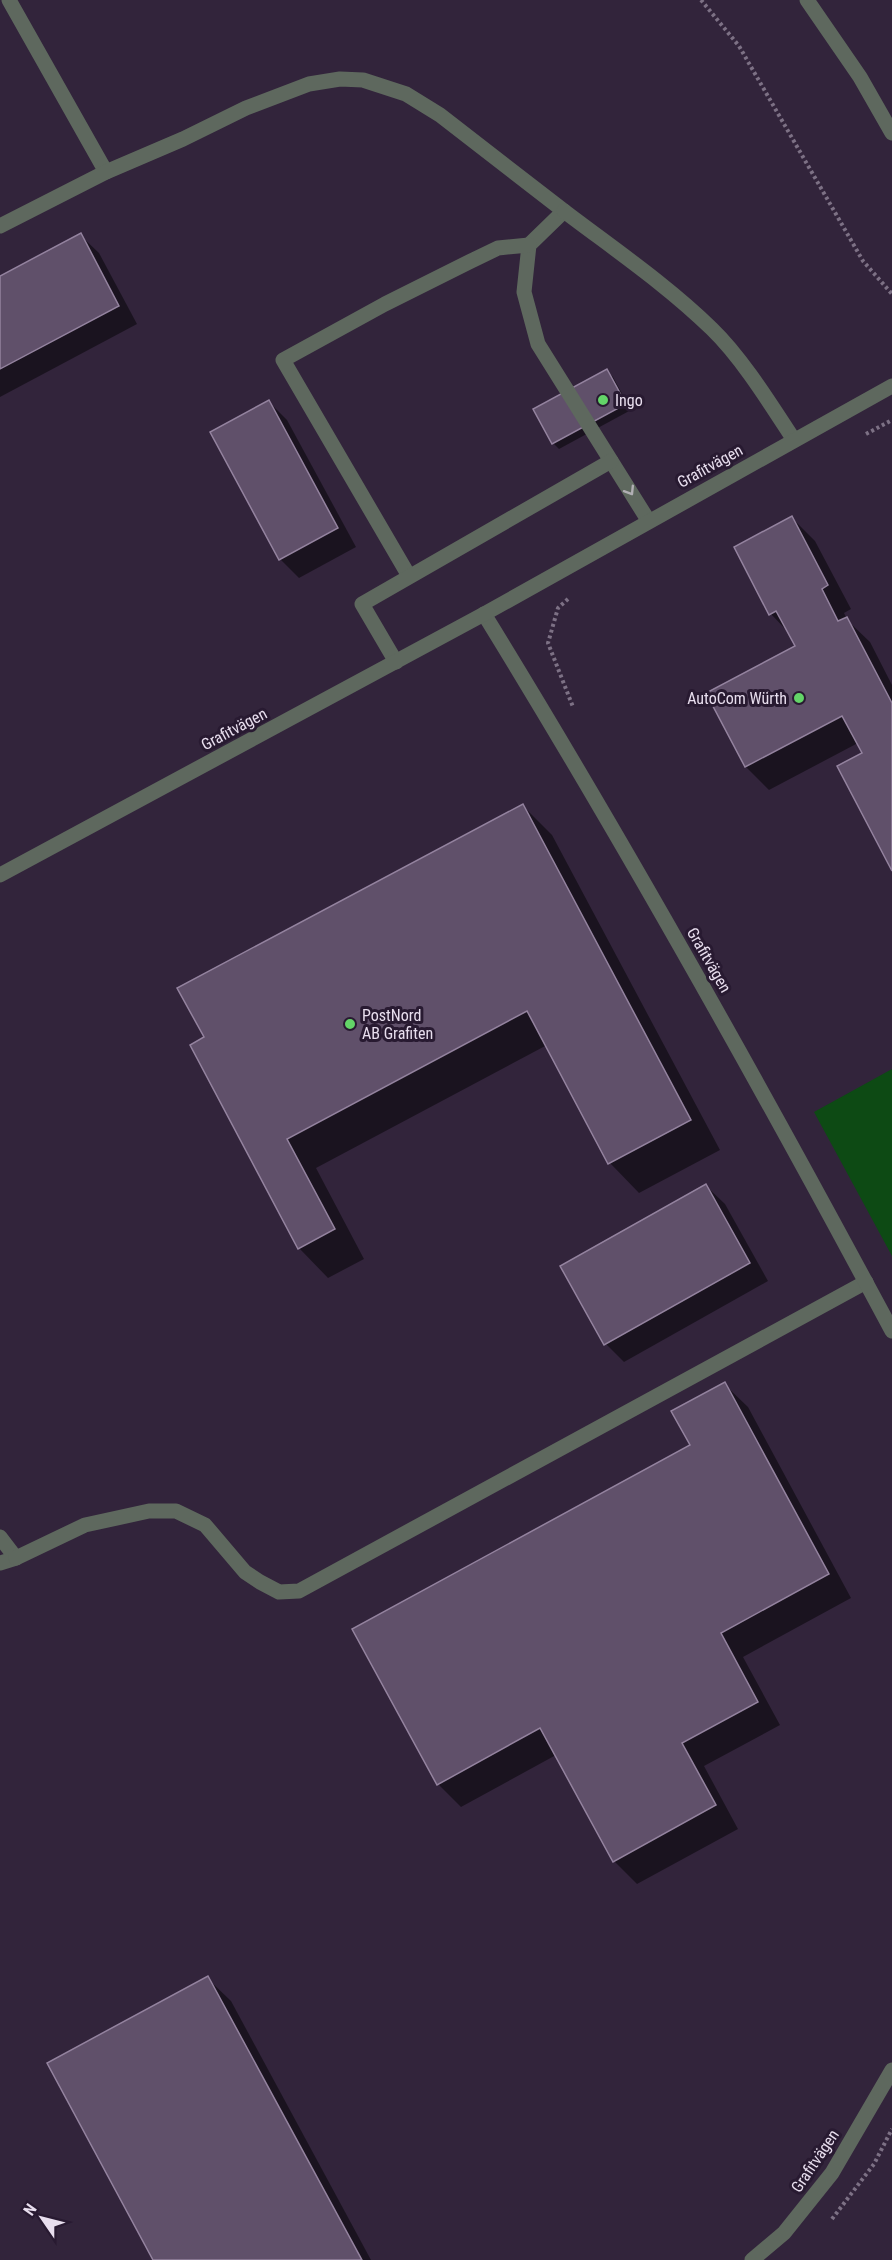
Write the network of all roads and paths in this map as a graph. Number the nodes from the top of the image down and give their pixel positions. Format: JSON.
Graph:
{"nodes":[{"id":1,"x":9,"y":0,"type":"edge"},
{"id":2,"x":701,"y":0,"type":"edge"},
{"id":3,"x":807,"y":0,"type":"edge"},
{"id":4,"x":892,"y":133,"type":"edge"},
{"id":5,"x":106,"y":172,"type":"junction"},
{"id":6,"x":564,"y":211,"type":"junction"},
{"id":7,"x":0,"y":226,"type":"edge"},
{"id":8,"x":529,"y":245,"type":"junction"},
{"id":9,"x":892,"y":294,"type":"edge"},
{"id":10,"x":892,"y":386,"type":"edge"},
{"id":11,"x":892,"y":420,"type":"edge"},
{"id":12,"x":861,"y":436,"type":"dead end"},
{"id":13,"x":794,"y":440,"type":"junction"},
{"id":14,"x":611,"y":461,"type":"junction"},
{"id":15,"x":648,"y":520,"type":"junction"},
{"id":16,"x":409,"y":576,"type":"junction"},
{"id":17,"x":576,"y":593,"type":"dead end"},
{"id":18,"x":484,"y":614,"type":"junction"},
{"id":19,"x":396,"y":662,"type":"junction"},
{"id":20,"x":577,"y":713,"type":"dead end"},
{"id":21,"x":0,"y":875,"type":"edge"},
{"id":22,"x":866,"y":1282,"type":"junction"},
{"id":23,"x":892,"y":1331,"type":"edge"},
{"id":24,"x":0,"y":1537,"type":"edge"},
{"id":25,"x":16,"y":1558,"type":"junction"},
{"id":26,"x":0,"y":1563,"type":"edge"},
{"id":27,"x":892,"y":2070,"type":"edge"},
{"id":28,"x":752,"y":2260,"type":"edge"}],
"edges":[{"from":1,"to":5,"type":"street"},
{"from":2,"to":9,"type":"path"},
{"from":3,"to":4,"type":"street"},
{"from":5,"to":6,"type":"street"},
{"from":5,"to":7,"type":"street"},
{"from":6,"to":8,"type":"street"},
{"from":6,"to":13,"type":"street"},
{"from":8,"to":14,"type":"street"},
{"from":8,"to":16,"type":"street"},
{"from":10,"to":13,"type":"street","name":"Grafitvägen"},
{"from":11,"to":12,"type":"path"},
{"from":13,"to":15,"type":"street","name":"Grafitvägen"},
{"from":14,"to":15,"type":"street","one_way":true},
{"from":14,"to":16,"type":"street"},
{"from":15,"to":18,"type":"street","name":"Grafitvägen"},
{"from":16,"to":19,"type":"street"},
{"from":17,"to":20,"type":"path"},
{"from":18,"to":19,"type":"street","name":"Grafitvägen"},
{"from":18,"to":22,"type":"street","name":"Grafitvägen"},
{"from":19,"to":21,"type":"street","name":"Grafitvägen"},
{"from":22,"to":23,"type":"street","name":"Grafitvägen"},
{"from":22,"to":25,"type":"street"},
{"from":24,"to":25,"type":"street"},
{"from":25,"to":26,"type":"street"},
{"from":27,"to":28,"type":"street","name":"Grafitvägen"}]}
